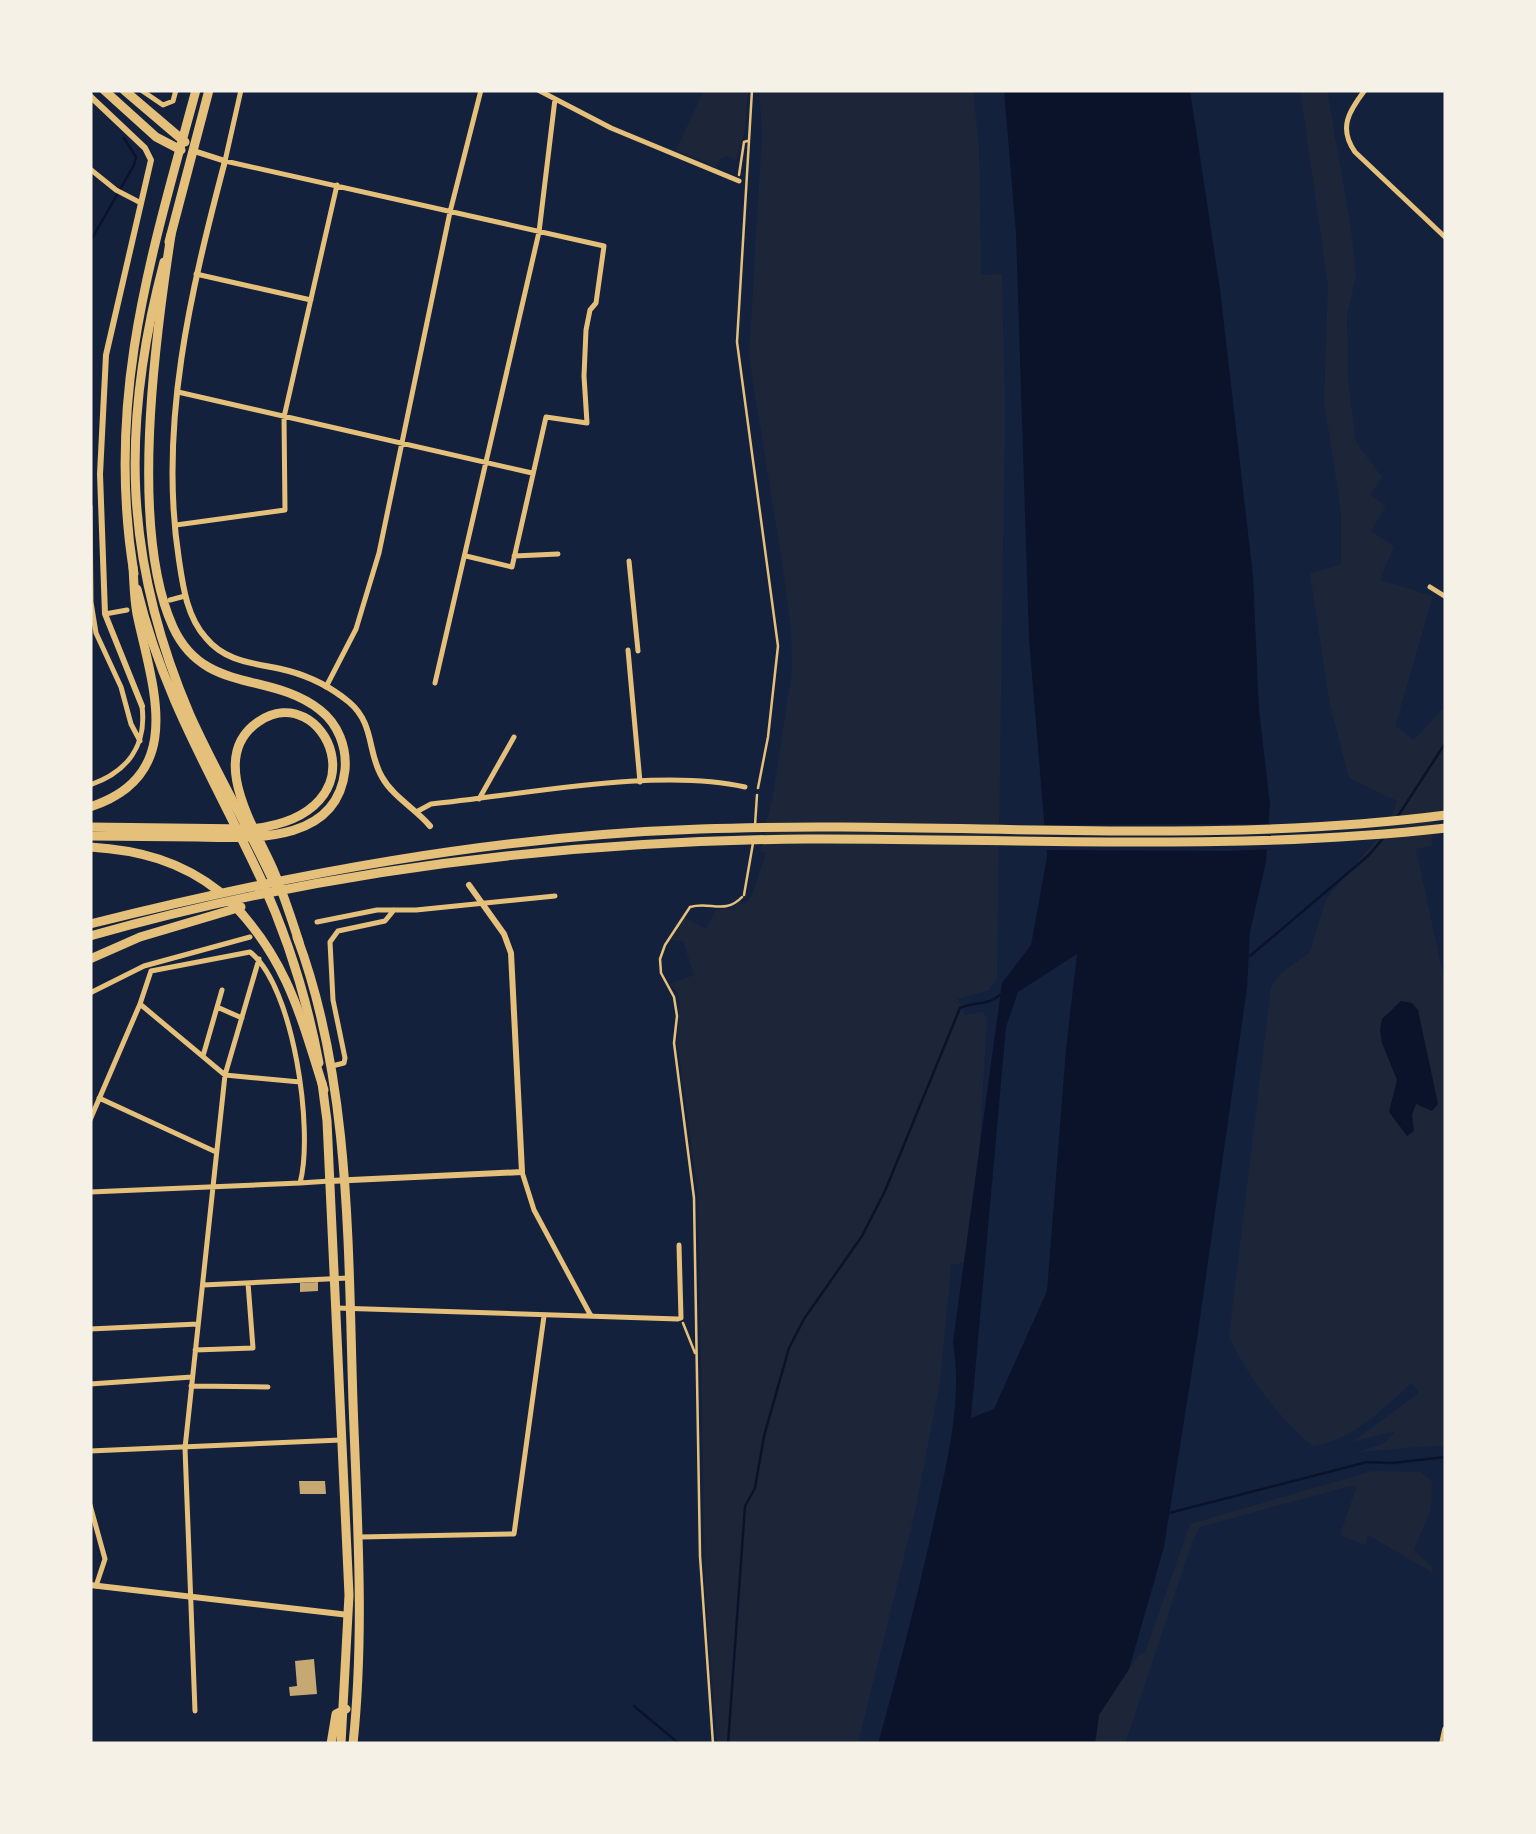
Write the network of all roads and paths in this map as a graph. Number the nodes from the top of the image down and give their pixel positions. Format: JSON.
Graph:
{"nodes":[{"id":1,"x":104,"y":90,"type":"edge"},
{"id":2,"x":124,"y":90,"type":"edge"},
{"id":3,"x":141,"y":90,"type":"edge"},
{"id":4,"x":176,"y":90,"type":"edge"},
{"id":5,"x":196,"y":90,"type":"edge"},
{"id":6,"x":209,"y":90,"type":"edge"},
{"id":7,"x":242,"y":90,"type":"edge"},
{"id":8,"x":481,"y":90,"type":"edge"},
{"id":9,"x":538,"y":90,"type":"edge"},
{"id":10,"x":752,"y":90,"type":"edge"},
{"id":11,"x":1365,"y":90,"type":"edge"},
{"id":12,"x":90,"y":96,"type":"edge"},
{"id":13,"x":555,"y":100,"type":"junction"},
{"id":14,"x":748,"y":141,"type":"junction"},
{"id":15,"x":181,"y":145,"type":"junction"},
{"id":16,"x":194,"y":151,"type":"junction"},
{"id":17,"x":226,"y":161,"type":"junction"},
{"id":18,"x":90,"y":169,"type":"edge"},
{"id":19,"x":738,"y":181,"type":"joint"},
{"id":20,"x":337,"y":185,"type":"junction"},
{"id":21,"x":142,"y":204,"type":"junction"},
{"id":22,"x":450,"y":212,"type":"junction"},
{"id":23,"x":540,"y":232,"type":"junction"},
{"id":24,"x":171,"y":235,"type":"junction"},
{"id":25,"x":1446,"y":238,"type":"edge"},
{"id":26,"x":196,"y":274,"type":"junction"},
{"id":27,"x":310,"y":300,"type":"junction"},
{"id":28,"x":178,"y":392,"type":"junction"},
{"id":29,"x":284,"y":416,"type":"junction"},
{"id":30,"x":401,"y":441,"type":"junction"},
{"id":31,"x":488,"y":461,"type":"junction"},
{"id":32,"x":90,"y":472,"type":"edge"},
{"id":33,"x":532,"y":473,"type":"junction"},
{"id":34,"x":100,"y":474,"type":"junction"},
{"id":35,"x":90,"y":506,"type":"edge"},
{"id":36,"x":173,"y":525,"type":"junction"},
{"id":37,"x":558,"y":554,"type":"dead end"},
{"id":38,"x":466,"y":556,"type":"junction"},
{"id":39,"x":514,"y":556,"type":"junction"},
{"id":40,"x":629,"y":560,"type":"dead end"},
{"id":41,"x":133,"y":567,"type":"junction"},
{"id":42,"x":1430,"y":586,"type":"dead end"},
{"id":43,"x":185,"y":596,"type":"junction"},
{"id":44,"x":1446,"y":596,"type":"edge"},
{"id":45,"x":170,"y":600,"type":"dead end"},
{"id":46,"x":126,"y":610,"type":"dead end"},
{"id":47,"x":105,"y":614,"type":"junction"},
{"id":48,"x":628,"y":650,"type":"dead end"},
{"id":49,"x":638,"y":651,"type":"dead end"},
{"id":50,"x":435,"y":683,"type":"dead end"},
{"id":51,"x":326,"y":687,"type":"junction"},
{"id":52,"x":142,"y":706,"type":"joint"},
{"id":53,"x":514,"y":738,"type":"dead end"},
{"id":54,"x":140,"y":741,"type":"junction"},
{"id":55,"x":640,"y":782,"type":"junction"},
{"id":56,"x":90,"y":785,"type":"edge"},
{"id":57,"x":745,"y":787,"type":"dead end"},
{"id":58,"x":757,"y":795,"type":"joint"},
{"id":59,"x":479,"y":800,"type":"junction"},
{"id":60,"x":90,"y":808,"type":"edge"},
{"id":61,"x":418,"y":812,"type":"junction"},
{"id":62,"x":1446,"y":815,"type":"edge"},
{"id":63,"x":90,"y":826,"type":"edge"},
{"id":64,"x":430,"y":826,"type":"dead end"},
{"id":65,"x":1446,"y":828,"type":"edge"},
{"id":66,"x":275,"y":831,"type":"junction"},
{"id":67,"x":192,"y":833,"type":"junction"},
{"id":68,"x":90,"y":836,"type":"edge"},
{"id":69,"x":90,"y":847,"type":"edge"},
{"id":70,"x":469,"y":885,"type":"dead end"},
{"id":71,"x":744,"y":895,"type":"joint"},
{"id":72,"x":555,"y":896,"type":"dead end"},
{"id":73,"x":480,"y":904,"type":"junction"},
{"id":74,"x":213,"y":910,"type":"junction"},
{"id":75,"x":394,"y":910,"type":"junction"},
{"id":76,"x":318,"y":922,"type":"dead end"},
{"id":77,"x":90,"y":924,"type":"edge"},
{"id":78,"x":90,"y":936,"type":"edge"},
{"id":79,"x":250,"y":938,"type":"dead end"},
{"id":80,"x":299,"y":942,"type":"junction"},
{"id":81,"x":90,"y":959,"type":"edge"},
{"id":82,"x":259,"y":959,"type":"junction"},
{"id":83,"x":147,"y":968,"type":"junction"},
{"id":84,"x":222,"y":990,"type":"dead end"},
{"id":85,"x":90,"y":994,"type":"edge"},
{"id":86,"x":140,"y":1004,"type":"junction"},
{"id":87,"x":217,"y":1007,"type":"junction"},
{"id":88,"x":242,"y":1018,"type":"junction"},
{"id":89,"x":202,"y":1056,"type":"junction"},
{"id":90,"x":332,"y":1066,"type":"junction"},
{"id":91,"x":225,"y":1075,"type":"junction"},
{"id":92,"x":300,"y":1082,"type":"junction"},
{"id":93,"x":324,"y":1090,"type":"junction"},
{"id":94,"x":100,"y":1098,"type":"junction"},
{"id":95,"x":90,"y":1120,"type":"edge"},
{"id":96,"x":216,"y":1152,"type":"junction"},
{"id":97,"x":522,"y":1172,"type":"junction"},
{"id":98,"x":342,"y":1180,"type":"junction"},
{"id":99,"x":330,"y":1181,"type":"junction"},
{"id":100,"x":300,"y":1184,"type":"junction"},
{"id":101,"x":212,"y":1189,"type":"junction"},
{"id":102,"x":90,"y":1192,"type":"edge"},
{"id":103,"x":679,"y":1245,"type":"dead end"},
{"id":104,"x":348,"y":1278,"type":"junction"},
{"id":105,"x":335,"y":1279,"type":"junction"},
{"id":106,"x":248,"y":1283,"type":"junction"},
{"id":107,"x":202,"y":1285,"type":"junction"},
{"id":108,"x":336,"y":1308,"type":"junction"},
{"id":109,"x":350,"y":1308,"type":"junction"},
{"id":110,"x":544,"y":1316,"type":"junction"},
{"id":111,"x":591,"y":1316,"type":"junction"},
{"id":112,"x":681,"y":1318,"type":"junction"},
{"id":113,"x":198,"y":1324,"type":"junction"},
{"id":114,"x":90,"y":1329,"type":"edge"},
{"id":115,"x":195,"y":1350,"type":"junction"},
{"id":116,"x":696,"y":1352,"type":"junction"},
{"id":117,"x":192,"y":1377,"type":"junction"},
{"id":118,"x":90,"y":1384,"type":"edge"},
{"id":119,"x":192,"y":1386,"type":"junction"},
{"id":120,"x":268,"y":1387,"type":"dead end"},
{"id":121,"x":342,"y":1440,"type":"junction"},
{"id":122,"x":185,"y":1448,"type":"junction"},
{"id":123,"x":90,"y":1451,"type":"edge"},
{"id":124,"x":90,"y":1505,"type":"edge"},
{"id":125,"x":360,"y":1537,"type":"junction"},
{"id":126,"x":93,"y":1586,"type":"edge"},
{"id":127,"x":190,"y":1598,"type":"junction"},
{"id":128,"x":354,"y":1615,"type":"junction"},
{"id":129,"x":346,"y":1709,"type":"junction"},
{"id":130,"x":195,"y":1711,"type":"dead end"},
{"id":131,"x":1446,"y":1730,"type":"edge"},
{"id":132,"x":332,"y":1744,"type":"edge"},
{"id":133,"x":342,"y":1744,"type":"edge"},
{"id":134,"x":353,"y":1744,"type":"edge"},
{"id":135,"x":714,"y":1744,"type":"edge"},
{"id":136,"x":1444,"y":1744,"type":"edge"}],
"edges":[{"from":1,"to":15,"type":"highway"},
{"from":2,"to":15,"type":"highway"},
{"from":3,"to":4,"type":"street"},
{"from":5,"to":15,"type":"highway"},
{"from":6,"to":16,"type":"highway"},
{"from":7,"to":17,"type":"street"},
{"from":8,"to":22,"type":"street"},
{"from":9,"to":13,"type":"street"},
{"from":10,"to":14,"type":"path"},
{"from":11,"to":25,"type":"street"},
{"from":12,"to":21,"type":"street"},
{"from":13,"to":19,"type":"street"},
{"from":13,"to":23,"type":"street"},
{"from":14,"to":19,"type":"path"},
{"from":14,"to":58,"type":"path"},
{"from":15,"to":16,"type":"highway"},
{"from":15,"to":41,"type":"highway"},
{"from":16,"to":17,"type":"street"},
{"from":16,"to":24,"type":"highway"},
{"from":17,"to":20,"type":"street"},
{"from":17,"to":26,"type":"street"},
{"from":18,"to":21,"type":"street"},
{"from":20,"to":22,"type":"street"},
{"from":20,"to":27,"type":"street"},
{"from":21,"to":34,"type":"street"},
{"from":22,"to":23,"type":"street"},
{"from":22,"to":30,"type":"street"},
{"from":23,"to":31,"type":"street"},
{"from":23,"to":33,"type":"street"},
{"from":24,"to":66,"type":"highway"},
{"from":24,"to":80,"type":"highway"},
{"from":26,"to":27,"type":"street"},
{"from":26,"to":28,"type":"street"},
{"from":27,"to":29,"type":"street"},
{"from":28,"to":29,"type":"street"},
{"from":28,"to":36,"type":"street"},
{"from":29,"to":30,"type":"street"},
{"from":29,"to":36,"type":"street"},
{"from":30,"to":31,"type":"street"},
{"from":30,"to":51,"type":"street"},
{"from":31,"to":33,"type":"street"},
{"from":31,"to":38,"type":"street"},
{"from":32,"to":34,"type":"street"},
{"from":33,"to":39,"type":"street"},
{"from":34,"to":47,"type":"street"},
{"from":35,"to":54,"type":"street"},
{"from":36,"to":43,"type":"street"},
{"from":37,"to":39,"type":"street"},
{"from":38,"to":39,"type":"street"},
{"from":38,"to":50,"type":"street"},
{"from":40,"to":49,"type":"street"},
{"from":41,"to":60,"type":"highway"},
{"from":41,"to":93,"type":"highway"},
{"from":42,"to":44,"type":"street"},
{"from":43,"to":45,"type":"street"},
{"from":43,"to":51,"type":"street"},
{"from":46,"to":47,"type":"street"},
{"from":47,"to":52,"type":"street"},
{"from":48,"to":55,"type":"street"},
{"from":51,"to":61,"type":"street"},
{"from":52,"to":54,"type":"street"},
{"from":53,"to":59,"type":"street"},
{"from":54,"to":56,"type":"street"},
{"from":55,"to":57,"type":"street"},
{"from":55,"to":59,"type":"street"},
{"from":58,"to":71,"type":"lane"},
{"from":59,"to":61,"type":"street"},
{"from":61,"to":64,"type":"street"},
{"from":62,"to":77,"type":"highway"},
{"from":63,"to":67,"type":"highway"},
{"from":65,"to":74,"type":"highway"},
{"from":66,"to":67,"type":"highway"},
{"from":66,"to":80,"type":"highway"},
{"from":67,"to":68,"type":"highway"},
{"from":69,"to":93,"type":"highway"},
{"from":70,"to":73,"type":"street"},
{"from":71,"to":116,"type":"path"},
{"from":72,"to":73,"type":"street"},
{"from":73,"to":75,"type":"street"},
{"from":73,"to":97,"type":"street"},
{"from":74,"to":78,"type":"highway"},
{"from":74,"to":81,"type":"highway"},
{"from":75,"to":76,"type":"street"},
{"from":75,"to":90,"type":"street"},
{"from":79,"to":83,"type":"street"},
{"from":80,"to":90,"type":"highway"},
{"from":82,"to":83,"type":"street"},
{"from":82,"to":88,"type":"street"},
{"from":82,"to":92,"type":"street"},
{"from":83,"to":85,"type":"street"},
{"from":83,"to":86,"type":"street"},
{"from":84,"to":87,"type":"street"},
{"from":86,"to":89,"type":"street"},
{"from":86,"to":94,"type":"street"},
{"from":87,"to":88,"type":"street"},
{"from":87,"to":89,"type":"street"},
{"from":88,"to":91,"type":"street"},
{"from":89,"to":91,"type":"street"},
{"from":90,"to":98,"type":"highway"},
{"from":91,"to":92,"type":"street"},
{"from":91,"to":96,"type":"street"},
{"from":92,"to":100,"type":"street"},
{"from":93,"to":99,"type":"highway"},
{"from":94,"to":95,"type":"street"},
{"from":94,"to":96,"type":"street"},
{"from":96,"to":101,"type":"street"},
{"from":97,"to":98,"type":"street"},
{"from":97,"to":111,"type":"street"},
{"from":98,"to":99,"type":"street"},
{"from":98,"to":104,"type":"highway"},
{"from":99,"to":100,"type":"street"},
{"from":99,"to":105,"type":"highway"},
{"from":100,"to":101,"type":"street"},
{"from":101,"to":102,"type":"street"},
{"from":101,"to":107,"type":"street"},
{"from":103,"to":112,"type":"street"},
{"from":104,"to":105,"type":"street"},
{"from":104,"to":109,"type":"highway"},
{"from":105,"to":106,"type":"street"},
{"from":105,"to":108,"type":"highway"},
{"from":106,"to":107,"type":"street"},
{"from":106,"to":115,"type":"street"},
{"from":107,"to":113,"type":"street"},
{"from":108,"to":109,"type":"street"},
{"from":108,"to":121,"type":"highway"},
{"from":109,"to":110,"type":"street"},
{"from":109,"to":125,"type":"highway"},
{"from":110,"to":111,"type":"street"},
{"from":110,"to":125,"type":"street"},
{"from":111,"to":112,"type":"street"},
{"from":112,"to":116,"type":"path"},
{"from":113,"to":114,"type":"street"},
{"from":113,"to":115,"type":"street"},
{"from":115,"to":117,"type":"street"},
{"from":116,"to":135,"type":"path"},
{"from":117,"to":118,"type":"street"},
{"from":117,"to":119,"type":"street"},
{"from":119,"to":120,"type":"street"},
{"from":119,"to":122,"type":"street"},
{"from":121,"to":122,"type":"street"},
{"from":121,"to":128,"type":"highway"},
{"from":122,"to":123,"type":"street"},
{"from":122,"to":127,"type":"street"},
{"from":124,"to":126,"type":"street"},
{"from":125,"to":128,"type":"highway"},
{"from":126,"to":127,"type":"street"},
{"from":127,"to":128,"type":"street"},
{"from":127,"to":130,"type":"street"},
{"from":128,"to":129,"type":"highway"},
{"from":128,"to":134,"type":"highway"},
{"from":129,"to":132,"type":"highway"},
{"from":129,"to":133,"type":"highway"},
{"from":131,"to":136,"type":"main road"}]}
